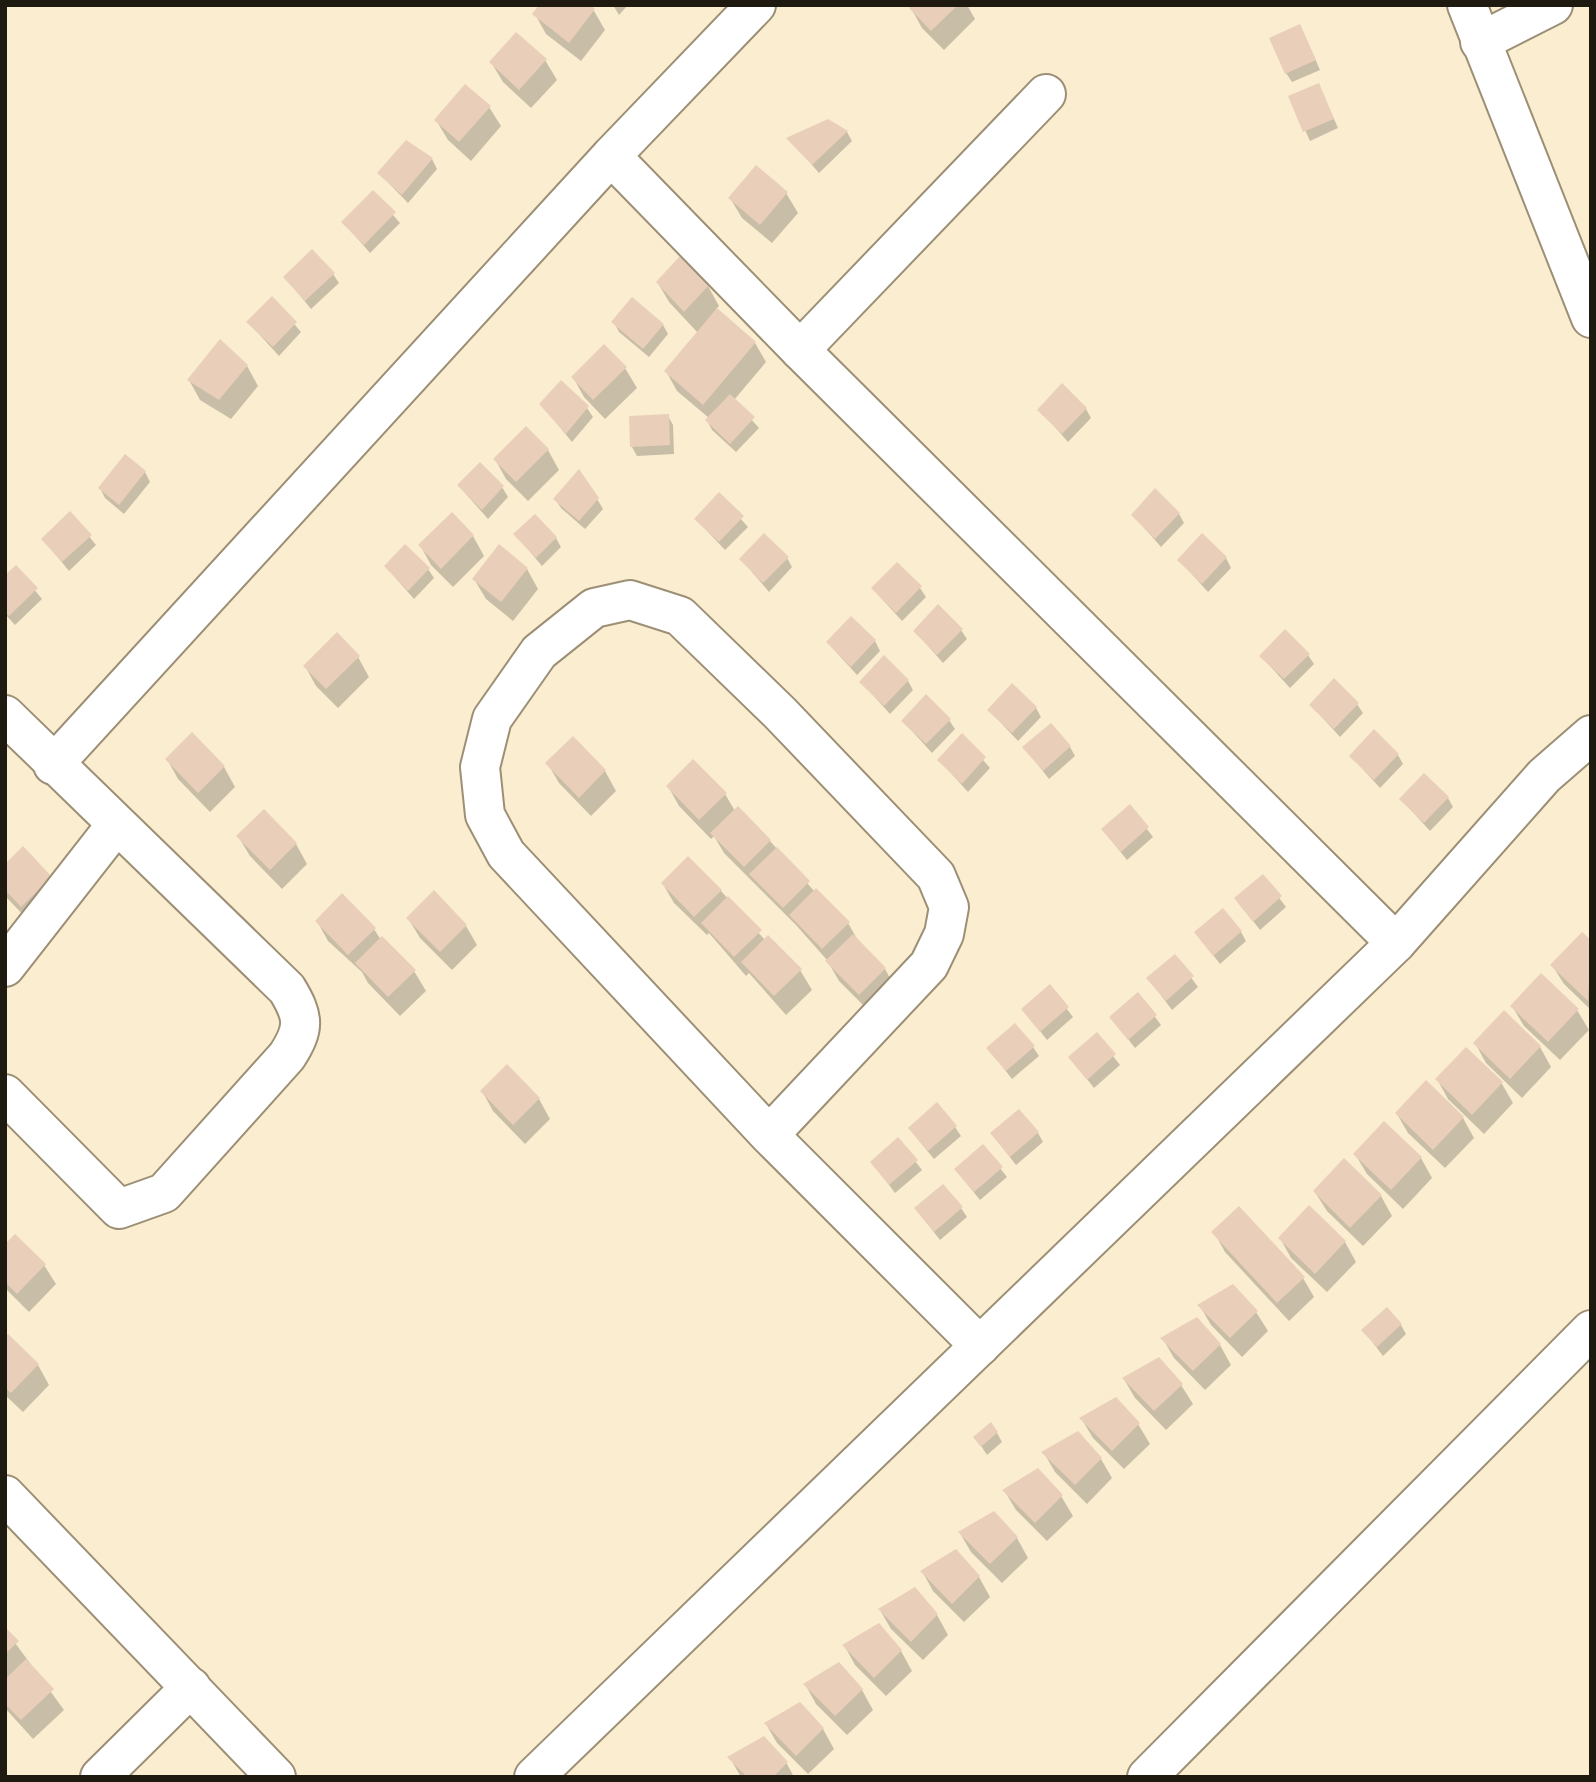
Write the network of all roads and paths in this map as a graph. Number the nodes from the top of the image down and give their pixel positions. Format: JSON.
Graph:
{"nodes":[{"id":1,"x":756,"y":5,"type":"edge"},
{"id":2,"x":1467,"y":5,"type":"edge"},
{"id":3,"x":1553,"y":5,"type":"edge"},
{"id":4,"x":1480,"y":42,"type":"junction"},
{"id":5,"x":1046,"y":94,"type":"dead end"},
{"id":6,"x":611,"y":156,"type":"junction"},
{"id":7,"x":1591,"y":318,"type":"edge"},
{"id":8,"x":800,"y":349,"type":"junction"},
{"id":9,"x":5,"y":715,"type":"edge"},
{"id":10,"x":1591,"y":735,"type":"edge"},
{"id":11,"x":53,"y":765,"type":"junction"},
{"id":12,"x":116,"y":825,"type":"junction"},
{"id":13,"x":1396,"y":943,"type":"junction"},
{"id":14,"x":5,"y":967,"type":"edge"},
{"id":15,"x":5,"y":1094,"type":"edge"},
{"id":16,"x":769,"y":1135,"type":"junction"},
{"id":17,"x":1591,"y":1331,"type":"edge"},
{"id":18,"x":980,"y":1346,"type":"junction"},
{"id":19,"x":5,"y":1495,"type":"edge"},
{"id":20,"x":191,"y":1687,"type":"junction"},
{"id":21,"x":100,"y":1777,"type":"edge"},
{"id":22,"x":276,"y":1777,"type":"edge"},
{"id":23,"x":534,"y":1777,"type":"edge"},
{"id":24,"x":1147,"y":1777,"type":"edge"}],
"edges":[{"from":1,"to":6,"type":"street"},
{"from":2,"to":4,"type":"street"},
{"from":3,"to":4,"type":"street"},
{"from":4,"to":7,"type":"street"},
{"from":5,"to":8,"type":"street"},
{"from":6,"to":8,"type":"street"},
{"from":6,"to":11,"type":"street"},
{"from":8,"to":13,"type":"street"},
{"from":9,"to":11,"type":"street"},
{"from":10,"to":13,"type":"street"},
{"from":11,"to":12,"type":"street"},
{"from":12,"to":14,"type":"street"},
{"from":12,"to":15,"type":"street"},
{"from":13,"to":18,"type":"street"},
{"from":16,"to":16,"type":"street"},
{"from":16,"to":18,"type":"street"},
{"from":17,"to":24,"type":"street"},
{"from":18,"to":23,"type":"street"},
{"from":19,"to":20,"type":"street"},
{"from":20,"to":21,"type":"street"},
{"from":20,"to":22,"type":"street"}]}
